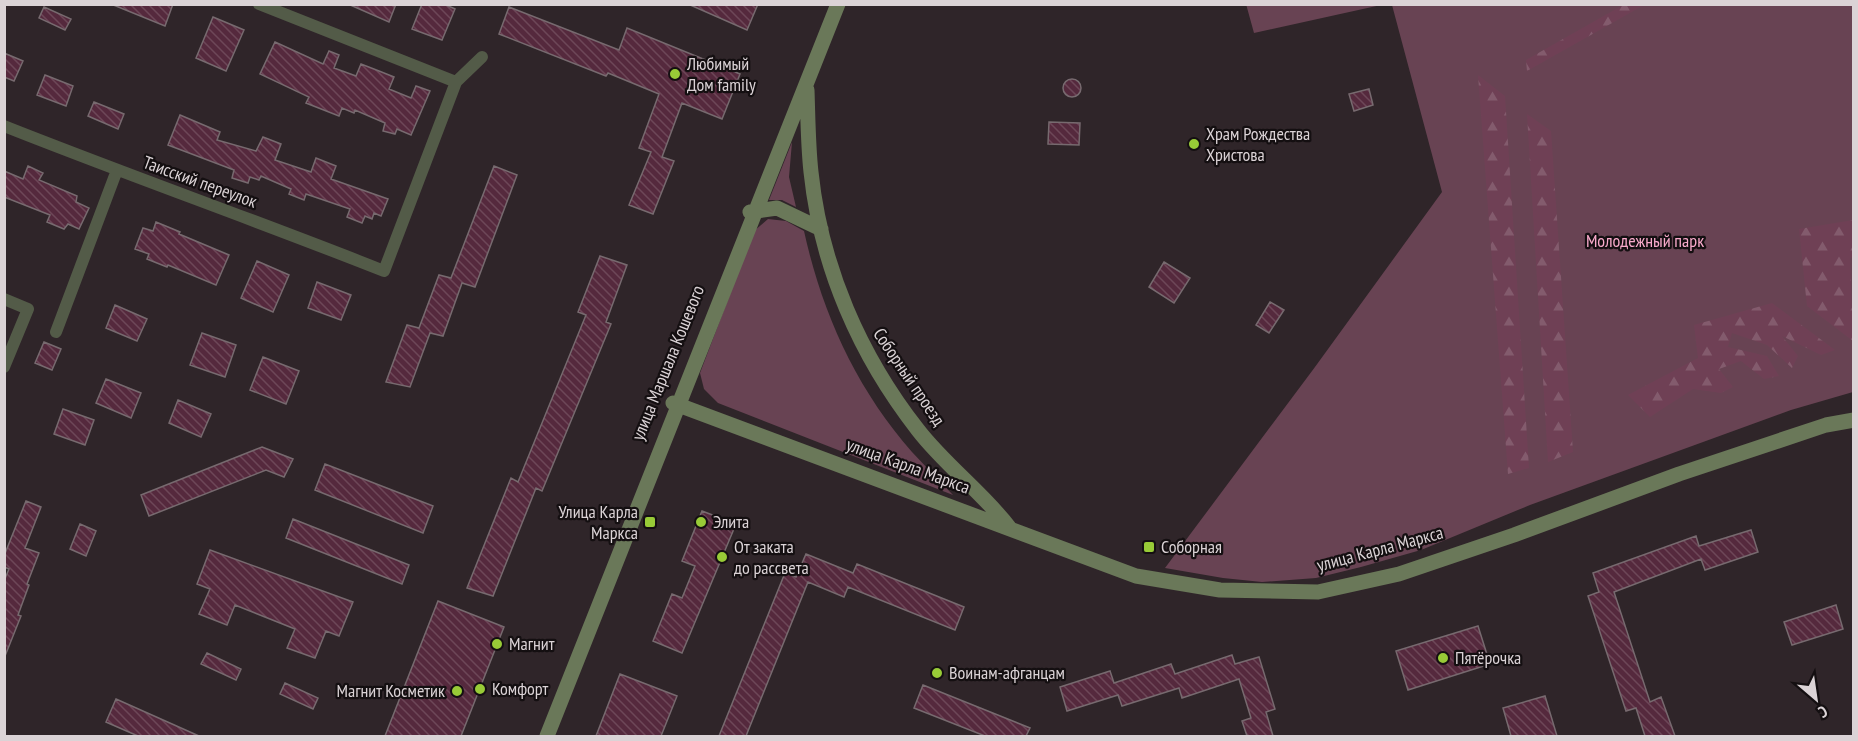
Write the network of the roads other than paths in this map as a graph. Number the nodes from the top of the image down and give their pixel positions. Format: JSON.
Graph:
{"nodes":[{"id":1,"x":258,"y":4,"type":"edge"},
{"id":2,"x":830,"y":4,"type":"edge"},
{"id":3,"x":838,"y":4,"type":"edge"},
{"id":4,"x":482,"y":57,"type":"dead end"},
{"id":5,"x":805,"y":79,"type":"junction"},
{"id":6,"x":456,"y":82,"type":"junction"},
{"id":7,"x":4,"y":126,"type":"edge"},
{"id":8,"x":117,"y":170,"type":"junction"},
{"id":9,"x":753,"y":211,"type":"junction"},
{"id":10,"x":821,"y":229,"type":"junction"},
{"id":11,"x":4,"y":299,"type":"edge"},
{"id":12,"x":56,"y":332,"type":"dead end"},
{"id":13,"x":4,"y":367,"type":"edge"},
{"id":14,"x":676,"y":402,"type":"junction"},
{"id":15,"x":1854,"y":412,"type":"edge"},
{"id":16,"x":1854,"y":420,"type":"edge"},
{"id":17,"x":1008,"y":525,"type":"junction"},
{"id":18,"x":542,"y":736,"type":"edge"},
{"id":19,"x":547,"y":736,"type":"edge"}],
"edges":[{"from":1,"to":6,"type":"street"},
{"from":2,"to":5,"type":"street","name":"улица Маршала Кошевого"},
{"from":3,"to":5,"type":"street"},
{"from":4,"to":6,"type":"street"},
{"from":5,"to":9,"type":"street","name":"улица Маршала Кошевого"},
{"from":5,"to":10,"type":"street","name":"Соборный проезд"},
{"from":6,"to":8,"type":"street","name":"Таисский переулок"},
{"from":7,"to":8,"type":"street","name":"Таисский переулок"},
{"from":8,"to":12,"type":"street"},
{"from":9,"to":10,"type":"street"},
{"from":9,"to":14,"type":"street","name":"улица Маршала Кошевого"},
{"from":10,"to":17,"type":"street","name":"Соборный проезд"},
{"from":11,"to":13,"type":"street"},
{"from":14,"to":17,"type":"street","name":"улица Карла Маркса"},
{"from":14,"to":18,"type":"street","name":"улица Маршала Кошевого"},
{"from":14,"to":19,"type":"street"},
{"from":15,"to":17,"type":"street","name":"улица Карла Маркса"},
{"from":16,"to":17,"type":"street"}]}
